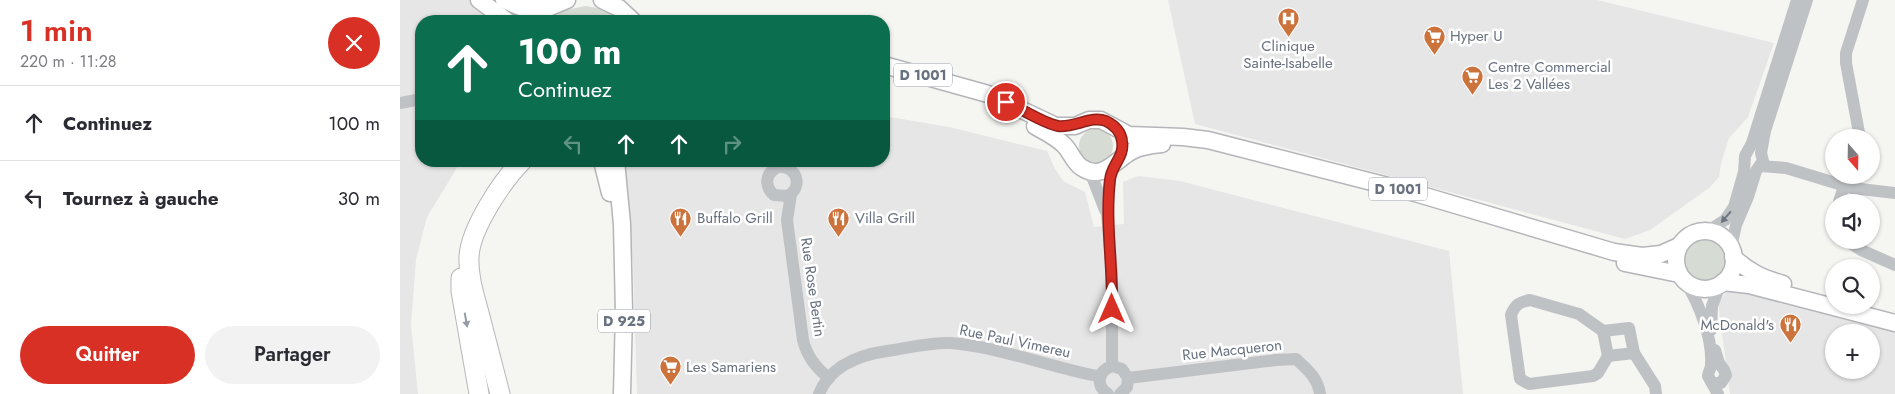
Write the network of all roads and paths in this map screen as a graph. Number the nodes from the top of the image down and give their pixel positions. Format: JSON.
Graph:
{"nodes":[{"id":1,"x":479,"y":0,"type":"edge"},
{"id":2,"x":504,"y":0,"type":"edge"},
{"id":3,"x":567,"y":0,"type":"edge"},
{"id":4,"x":602,"y":0,"type":"edge"},
{"id":5,"x":630,"y":0,"type":"edge"},
{"id":6,"x":1797,"y":0,"type":"edge"},
{"id":7,"x":1808,"y":0,"type":"edge"},
{"id":8,"x":1864,"y":0,"type":"edge"},
{"id":9,"x":548,"y":8,"type":"junction"},
{"id":10,"x":499,"y":15,"type":"edge"},
{"id":11,"x":541,"y":15,"type":"edge"},
{"id":12,"x":627,"y":15,"type":"edge"},
{"id":13,"x":632,"y":15,"type":"edge"},
{"id":14,"x":890,"y":68,"type":"edge"},
{"id":15,"x":962,"y":87,"type":"junction"},
{"id":16,"x":415,"y":100,"type":"edge"},
{"id":17,"x":400,"y":103,"type":"edge"},
{"id":18,"x":1082,"y":124,"type":"junction"},
{"id":19,"x":1115,"y":127,"type":"junction"},
{"id":20,"x":1858,"y":129,"type":"edge"},
{"id":21,"x":1072,"y":156,"type":"junction"},
{"id":22,"x":1756,"y":159,"type":"junction"},
{"id":23,"x":1116,"y":162,"type":"junction"},
{"id":24,"x":505,"y":167,"type":"edge"},
{"id":25,"x":517,"y":167,"type":"edge"},
{"id":26,"x":603,"y":167,"type":"edge"},
{"id":27,"x":617,"y":167,"type":"edge"},
{"id":28,"x":775,"y":167,"type":"edge"},
{"id":29,"x":787,"y":167,"type":"edge"},
{"id":30,"x":1086,"y":170,"type":"junction"},
{"id":31,"x":1850,"y":184,"type":"edge"},
{"id":32,"x":1848,"y":187,"type":"junction"},
{"id":33,"x":1895,"y":193,"type":"edge"},
{"id":34,"x":1844,"y":194,"type":"edge"},
{"id":35,"x":784,"y":195,"type":"junction"},
{"id":36,"x":1107,"y":214,"type":"junction"},
{"id":37,"x":1708,"y":231,"type":"junction"},
{"id":38,"x":1679,"y":246,"type":"junction"},
{"id":39,"x":621,"y":247,"type":"junction"},
{"id":40,"x":1860,"y":249,"type":"edge"},
{"id":41,"x":1733,"y":254,"type":"junction"},
{"id":42,"x":1895,"y":265,"type":"edge"},
{"id":43,"x":1682,"y":278,"type":"junction"},
{"id":44,"x":1721,"y":283,"type":"junction"},
{"id":45,"x":1825,"y":295,"type":"edge"},
{"id":46,"x":1880,"y":309,"type":"edge"},
{"id":47,"x":1895,"y":313,"type":"edge"},
{"id":48,"x":1895,"y":323,"type":"edge"},
{"id":49,"x":1604,"y":331,"type":"junction"},
{"id":50,"x":1634,"y":353,"type":"junction"},
{"id":51,"x":1608,"y":356,"type":"junction"},
{"id":52,"x":1112,"y":366,"type":"junction"},
{"id":53,"x":1716,"y":368,"type":"junction"},
{"id":54,"x":1100,"y":376,"type":"junction"},
{"id":55,"x":829,"y":378,"type":"junction"},
{"id":56,"x":1128,"y":378,"type":"junction"},
{"id":57,"x":1720,"y":388,"type":"edge"},
{"id":58,"x":479,"y":394,"type":"edge"},
{"id":59,"x":500,"y":394,"type":"edge"},
{"id":60,"x":622,"y":394,"type":"edge"},
{"id":61,"x":820,"y":394,"type":"edge"},
{"id":62,"x":1108,"y":394,"type":"edge"},
{"id":63,"x":1120,"y":394,"type":"edge"},
{"id":64,"x":1320,"y":394,"type":"edge"},
{"id":65,"x":1656,"y":394,"type":"edge"}],
"edges":[{"from":1,"to":10,"type":"main road"},
{"from":2,"to":9,"type":"main road"},
{"from":3,"to":9,"type":"main road"},
{"from":4,"to":12,"type":"main road"},
{"from":5,"to":13,"type":"main road"},
{"from":6,"to":22,"type":"street"},
{"from":7,"to":22,"type":"street"},
{"from":8,"to":20,"type":"street"},
{"from":9,"to":11,"type":"main road"},
{"from":14,"to":15,"type":"main road","number":"D 1001"},
{"from":15,"to":18,"type":"main road","number":"D 1001"},
{"from":15,"to":21,"type":"main road","number":"D 1001"},
{"from":16,"to":17,"type":"street"},
{"from":18,"to":19,"type":"main road"},
{"from":18,"to":21,"type":"main road"},
{"from":19,"to":23,"type":"main road"},
{"from":19,"to":38,"type":"main road","number":"D 1001"},
{"from":21,"to":30,"type":"main road"},
{"from":22,"to":32,"type":"street"},
{"from":22,"to":37,"type":"street","one_way":true},
{"from":22,"to":41,"type":"street"},
{"from":23,"to":30,"type":"main road"},
{"from":23,"to":36,"type":"street"},
{"from":23,"to":43,"type":"main road","number":"D 1001"},
{"from":24,"to":58,"type":"highway","one_way":true},
{"from":25,"to":59,"type":"highway"},
{"from":26,"to":39,"type":"main road","number":"D 925"},
{"from":27,"to":39,"type":"main road","number":"D 925"},
{"from":28,"to":35,"type":"street"},
{"from":29,"to":35,"type":"street"},
{"from":30,"to":36,"type":"street"},
{"from":31,"to":32,"type":"street"},
{"from":32,"to":33,"type":"street"},
{"from":32,"to":34,"type":"street"},
{"from":35,"to":55,"type":"street","name":"Rue Rose Bertin"},
{"from":36,"to":52,"type":"street"},
{"from":37,"to":38,"type":"main road"},
{"from":37,"to":41,"type":"main road"},
{"from":38,"to":43,"type":"main road"},
{"from":39,"to":60,"type":"main road","number":"D 925"},
{"from":40,"to":42,"type":"street"},
{"from":41,"to":44,"type":"main road"},
{"from":41,"to":45,"type":"main road"},
{"from":43,"to":44,"type":"main road"},
{"from":43,"to":53,"type":"street"},
{"from":44,"to":48,"type":"main road"},
{"from":44,"to":53,"type":"street"},
{"from":46,"to":47,"type":"main road"},
{"from":49,"to":50,"type":"street"},
{"from":49,"to":51,"type":"street"},
{"from":49,"to":51,"type":"street"},
{"from":50,"to":51,"type":"street"},
{"from":50,"to":65,"type":"street"},
{"from":52,"to":54,"type":"street"},
{"from":52,"to":56,"type":"street"},
{"from":53,"to":57,"type":"street"},
{"from":54,"to":55,"type":"street","name":"Rue Paul Vimereu"},
{"from":54,"to":62,"type":"street"},
{"from":55,"to":61,"type":"street","name":"Rue Paul Vimereu"},
{"from":56,"to":63,"type":"street"},
{"from":56,"to":64,"type":"street","name":"Rue Macqueron"}]}
